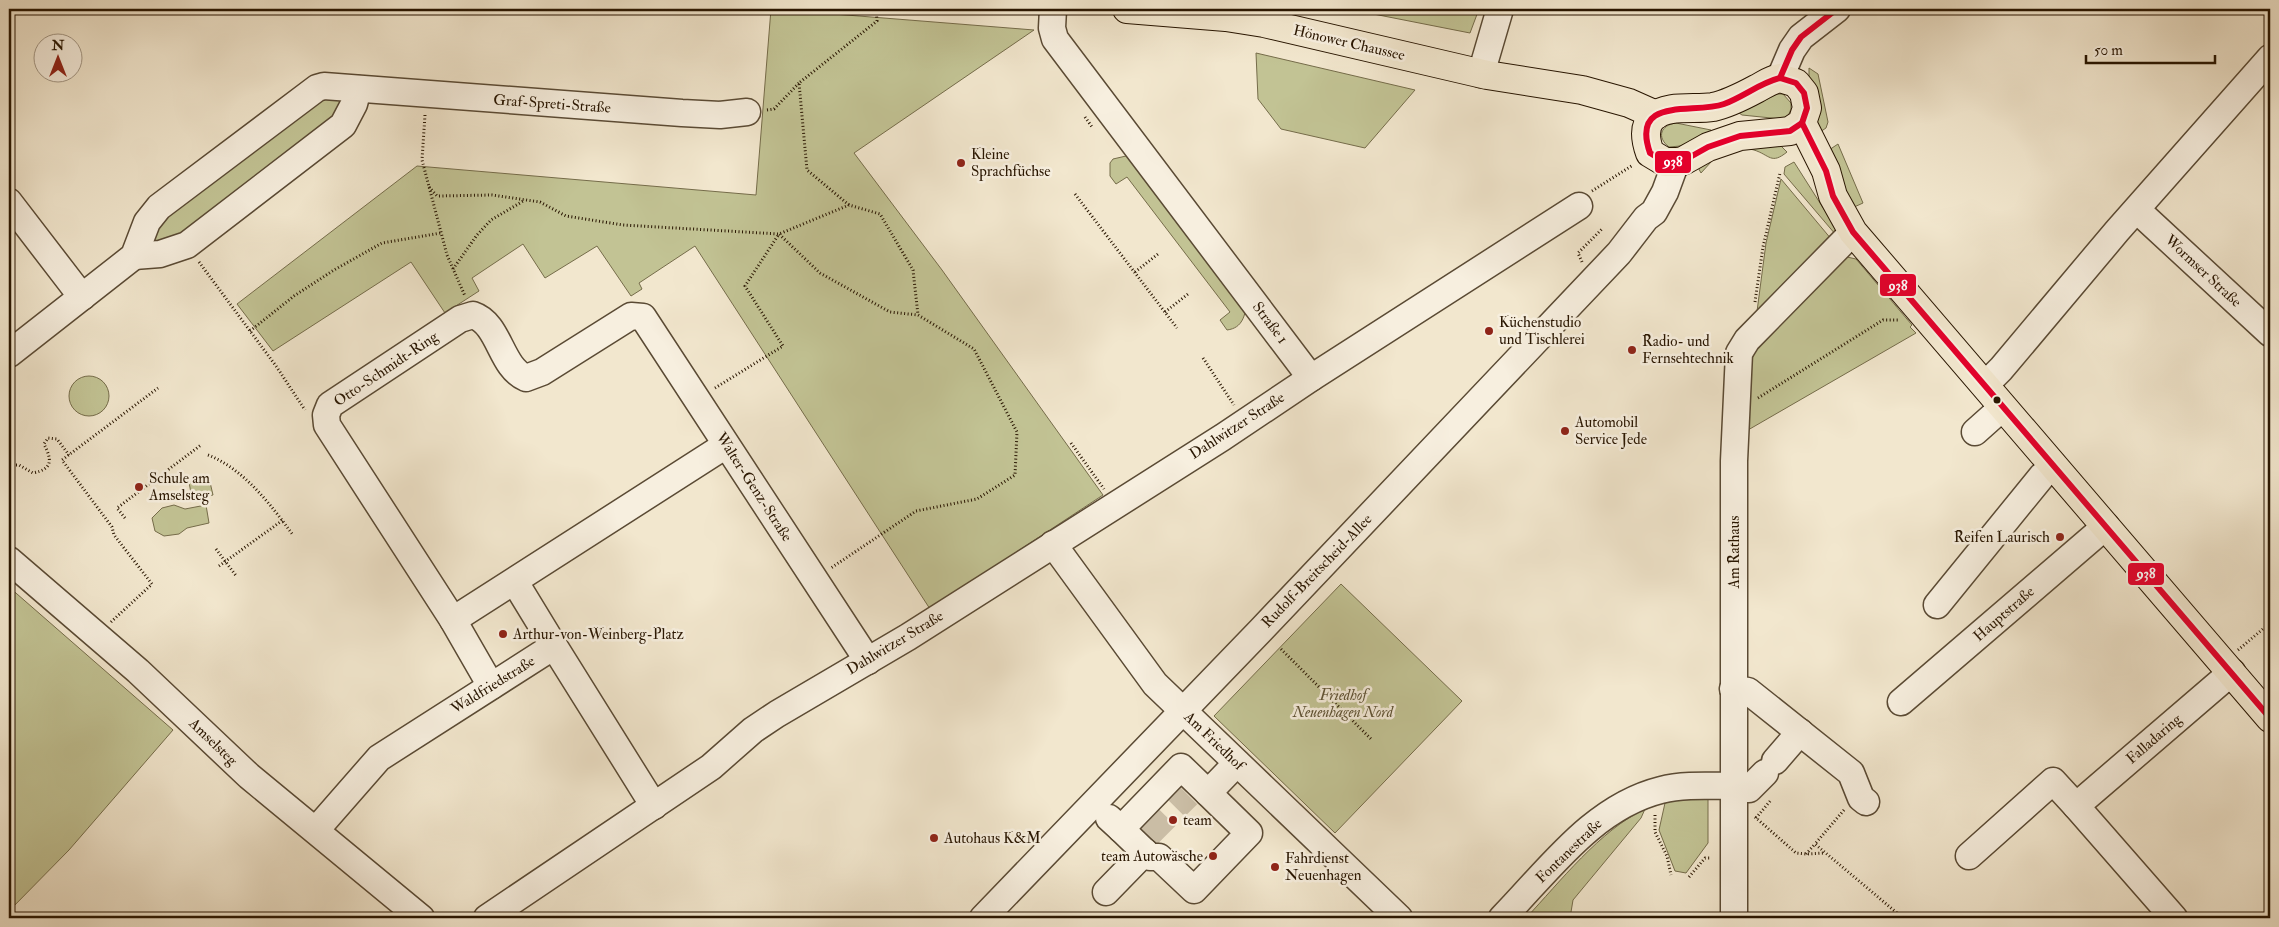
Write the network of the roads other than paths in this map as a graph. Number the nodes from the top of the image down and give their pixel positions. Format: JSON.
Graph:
{"nodes":[{"id":1,"x":1053,"y":9,"type":"edge"},
{"id":2,"x":1127,"y":9,"type":"edge"},
{"id":3,"x":1500,"y":9,"type":"edge"},
{"id":4,"x":1828,"y":16,"type":"edge"},
{"id":5,"x":2270,"y":58,"type":"edge"},
{"id":6,"x":1481,"y":74,"type":"junction"},
{"id":7,"x":1790,"y":82,"type":"junction"},
{"id":8,"x":358,"y":89,"type":"junction"},
{"id":9,"x":747,"y":112,"type":"road end"},
{"id":10,"x":1651,"y":123,"type":"junction"},
{"id":11,"x":1792,"y":128,"type":"junction"},
{"id":12,"x":1654,"y":162,"type":"junction"},
{"id":13,"x":9,"y":202,"type":"edge"},
{"id":14,"x":1579,"y":206,"type":"road end"},
{"id":15,"x":2137,"y":210,"type":"junction"},
{"id":16,"x":1853,"y":232,"type":"junction"},
{"id":17,"x":134,"y":256,"type":"junction"},
{"id":18,"x":82,"y":297,"type":"junction"},
{"id":19,"x":473,"y":315,"type":"joint"},
{"id":20,"x":2270,"y":333,"type":"edge"},
{"id":21,"x":9,"y":354,"type":"edge"},
{"id":22,"x":1311,"y":378,"type":"junction"},
{"id":23,"x":1984,"y":385,"type":"junction"},
{"id":24,"x":2003,"y":407,"type":"junction"},
{"id":25,"x":1975,"y":432,"type":"dead end"},
{"id":26,"x":726,"y":445,"type":"junction"},
{"id":27,"x":2054,"y":466,"type":"junction"},
{"id":28,"x":2106,"y":526,"type":"junction"},
{"id":29,"x":1053,"y":544,"type":"junction"},
{"id":30,"x":9,"y":560,"type":"edge"},
{"id":31,"x":515,"y":582,"type":"junction"},
{"id":32,"x":1937,"y":605,"type":"dead end"},
{"id":33,"x":453,"y":620,"type":"junction"},
{"id":34,"x":554,"y":646,"type":"junction"},
{"id":35,"x":868,"y":661,"type":"junction"},
{"id":36,"x":2234,"y":662,"type":"junction"},
{"id":37,"x":491,"y":686,"type":"junction"},
{"id":38,"x":1733,"y":689,"type":"junction"},
{"id":39,"x":1901,"y":702,"type":"dead end"},
{"id":40,"x":1183,"y":711,"type":"junction"},
{"id":41,"x":2270,"y":718,"type":"edge"},
{"id":42,"x":1800,"y":732,"type":"junction"},
{"id":43,"x":1236,"y":763,"type":"junction"},
{"id":44,"x":1733,"y":787,"type":"junction"},
{"id":45,"x":1201,"y":795,"type":"junction"},
{"id":46,"x":1863,"y":798,"type":"road end"},
{"id":47,"x":1094,"y":803,"type":"junction"},
{"id":48,"x":654,"y":806,"type":"junction"},
{"id":49,"x":2076,"y":806,"type":"junction"},
{"id":50,"x":1242,"y":826,"type":"junction"},
{"id":51,"x":316,"y":830,"type":"junction"},
{"id":52,"x":1144,"y":844,"type":"junction"},
{"id":53,"x":1223,"y":845,"type":"dead end"},
{"id":54,"x":1969,"y":856,"type":"dead end"},
{"id":55,"x":1106,"y":892,"type":"dead end"},
{"id":56,"x":421,"y":918,"type":"edge"},
{"id":57,"x":487,"y":918,"type":"edge"},
{"id":58,"x":983,"y":918,"type":"edge"},
{"id":59,"x":1399,"y":918,"type":"edge"},
{"id":60,"x":1502,"y":918,"type":"edge"},
{"id":61,"x":1734,"y":918,"type":"edge"},
{"id":62,"x":2174,"y":918,"type":"edge"}],
"edges":[{"from":1,"to":22,"type":"street","name":"Straße 1"},
{"from":2,"to":6,"type":"main road","name":"Hönower Chaussee"},
{"from":3,"to":6,"type":"street"},
{"from":4,"to":7,"type":"street"},
{"from":5,"to":15,"type":"street"},
{"from":6,"to":10,"type":"main road","name":"Hönower Chaussee"},
{"from":7,"to":10,"type":"main road"},
{"from":7,"to":11,"type":"main road"},
{"from":8,"to":9,"type":"street","name":"Graf-Spreti-Straße"},
{"from":8,"to":17,"type":"street"},
{"from":8,"to":17,"type":"street","name":"Graf-Spreti-Straße"},
{"from":10,"to":12,"type":"main road"},
{"from":11,"to":12,"type":"main road"},
{"from":11,"to":16,"type":"main road"},
{"from":12,"to":40,"type":"street","name":"Rudolf-Breitscheid-Allee"},
{"from":13,"to":18,"type":"street"},
{"from":14,"to":22,"type":"street"},
{"from":15,"to":20,"type":"street","name":"Wormser Straße"},
{"from":15,"to":23,"type":"street"},
{"from":16,"to":23,"type":"main road"},
{"from":16,"to":38,"type":"street","name":"Am Rathaus"},
{"from":17,"to":18,"type":"street"},
{"from":18,"to":21,"type":"street"},
{"from":19,"to":26,"type":"street","name":"Walter-Genz-Straße"},
{"from":19,"to":33,"type":"street","name":"Otto-Schmidt-Ring"},
{"from":22,"to":29,"type":"street","name":"Dahlwitzer Straße"},
{"from":23,"to":24,"type":"main road"},
{"from":24,"to":25,"type":"street"},
{"from":24,"to":27,"type":"main road"},
{"from":26,"to":31,"type":"street"},
{"from":26,"to":35,"type":"street","name":"Walter-Genz-Straße"},
{"from":27,"to":28,"type":"main road"},
{"from":27,"to":32,"type":"street"},
{"from":28,"to":36,"type":"main road"},
{"from":28,"to":39,"type":"street","name":"Hauptstraße"},
{"from":29,"to":35,"type":"street","name":"Dahlwitzer Straße"},
{"from":29,"to":40,"type":"street","name":"Am Friedhof"},
{"from":30,"to":51,"type":"street","name":"Amselsteg"},
{"from":31,"to":33,"type":"street"},
{"from":31,"to":34,"type":"street"},
{"from":33,"to":37,"type":"street","name":"Otto-Schmidt-Ring"},
{"from":34,"to":37,"type":"street","name":"Waldfriedstraße"},
{"from":34,"to":48,"type":"street"},
{"from":35,"to":48,"type":"street","name":"Dahlwitzer Straße"},
{"from":36,"to":41,"type":"main road"},
{"from":36,"to":49,"type":"street","name":"Falladaring"},
{"from":37,"to":51,"type":"street","name":"Waldfriedstraße"},
{"from":38,"to":42,"type":"street"},
{"from":38,"to":44,"type":"street","name":"Am Rathaus"},
{"from":40,"to":43,"type":"street","name":"Am Friedhof"},
{"from":40,"to":47,"type":"street","name":"Rudolf-Breitscheid-Allee"},
{"from":42,"to":44,"type":"street","name":"Fontanestraße"},
{"from":42,"to":46,"type":"street"},
{"from":43,"to":45,"type":"street"},
{"from":43,"to":59,"type":"street","name":"Am Friedhof"},
{"from":44,"to":60,"type":"street","name":"Fontanestraße"},
{"from":44,"to":61,"type":"street","name":"Am Rathaus"},
{"from":45,"to":50,"type":"street"},
{"from":45,"to":52,"type":"street"},
{"from":47,"to":52,"type":"street"},
{"from":47,"to":58,"type":"street","name":"Rudolf-Breitscheid-Allee"},
{"from":48,"to":57,"type":"street","name":"Dahlwitzer Straße"},
{"from":49,"to":54,"type":"street"},
{"from":49,"to":62,"type":"street"},
{"from":50,"to":52,"type":"street"},
{"from":50,"to":53,"type":"street"},
{"from":51,"to":56,"type":"street","name":"Amselsteg"},
{"from":52,"to":55,"type":"street"}]}
